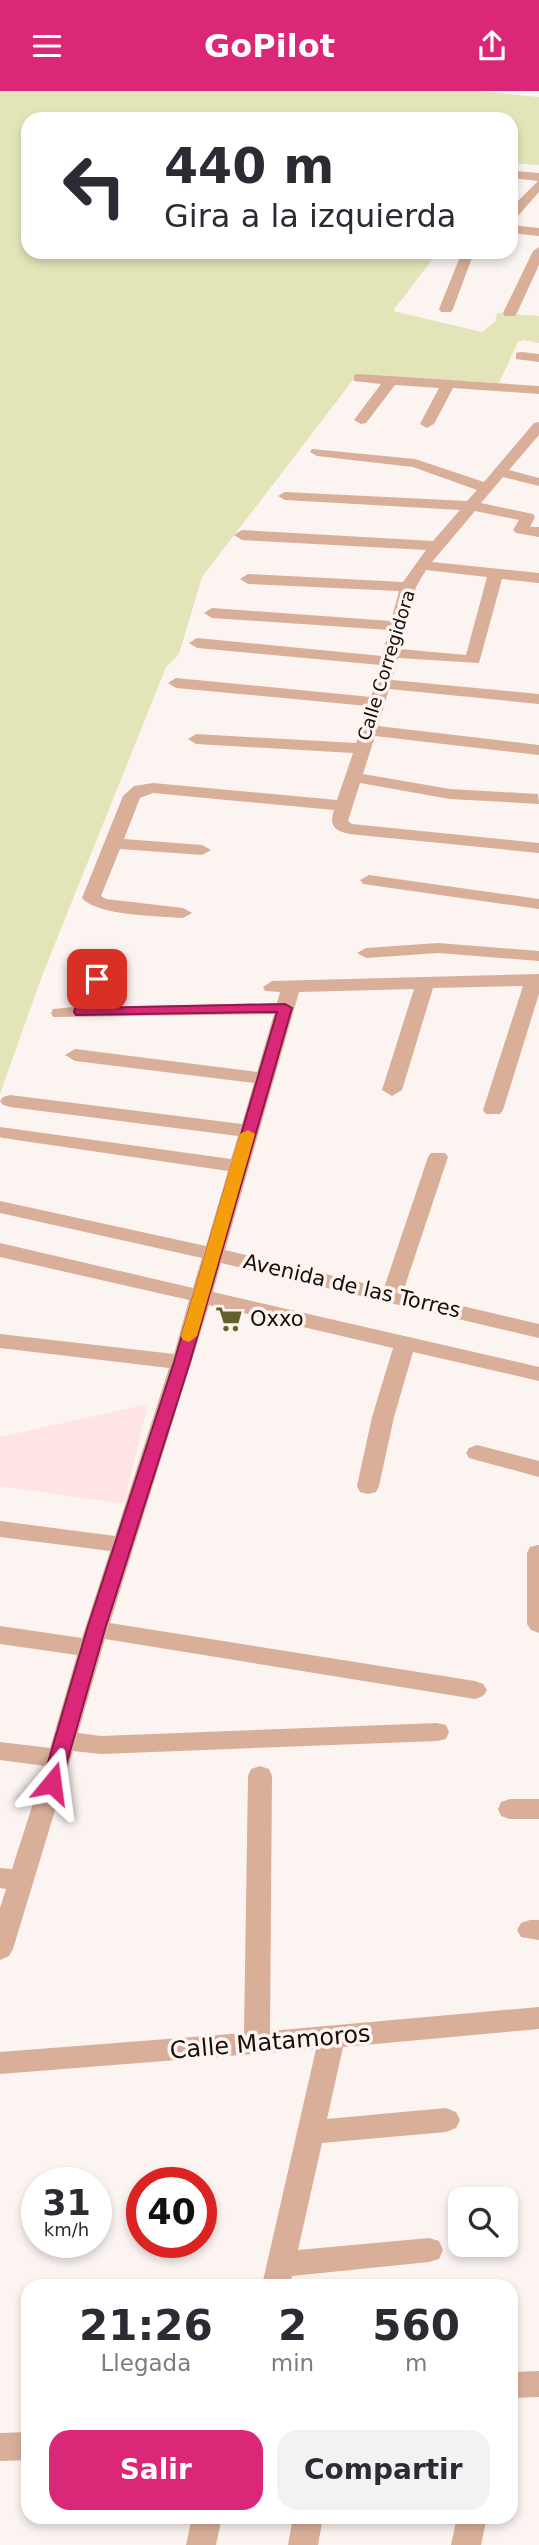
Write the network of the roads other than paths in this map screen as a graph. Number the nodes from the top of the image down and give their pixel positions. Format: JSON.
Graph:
{"nodes":[{"id":1,"x":518,"y":175,"type":"edge"},
{"id":2,"x":539,"y":177,"type":"edge"},
{"id":3,"x":539,"y":184,"type":"edge"},
{"id":4,"x":518,"y":208,"type":"edge"},
{"id":5,"x":518,"y":230,"type":"edge"},
{"id":6,"x":539,"y":232,"type":"edge"},
{"id":7,"x":539,"y":251,"type":"edge"},
{"id":8,"x":465,"y":259,"type":"edge"},
{"id":9,"x":446,"y":310,"type":"dead end"},
{"id":10,"x":510,"y":313,"type":"dead end"},
{"id":11,"x":522,"y":356,"type":"dead end"},
{"id":12,"x":539,"y":358,"type":"edge"},
{"id":13,"x":359,"y":378,"type":"dead end"},
{"id":14,"x":391,"y":380,"type":"junction"},
{"id":15,"x":448,"y":384,"type":"junction"},
{"id":16,"x":539,"y":390,"type":"edge"},
{"id":17,"x":361,"y":420,"type":"dead end"},
{"id":18,"x":427,"y":424,"type":"dead end"},
{"id":19,"x":539,"y":426,"type":"edge"},
{"id":20,"x":317,"y":452,"type":"dead end"},
{"id":21,"x":500,"y":472,"type":"junction"},
{"id":22,"x":539,"y":482,"type":"edge"},
{"id":23,"x":487,"y":488,"type":"junction"},
{"id":24,"x":285,"y":496,"type":"dead end"},
{"id":25,"x":471,"y":506,"type":"junction"},
{"id":26,"x":534,"y":514,"type":"edge"},
{"id":27,"x":539,"y":532,"type":"edge"},
{"id":28,"x":242,"y":535,"type":"dead end"},
{"id":29,"x":437,"y":546,"type":"junction"},
{"id":30,"x":421,"y":565,"type":"junction"},
{"id":31,"x":496,"y":573,"type":"junction"},
{"id":32,"x":539,"y":577,"type":"edge"},
{"id":33,"x":247,"y":579,"type":"dead end"},
{"id":34,"x":408,"y":587,"type":"junction"},
{"id":35,"x":212,"y":613,"type":"dead end"},
{"id":36,"x":396,"y":627,"type":"junction"},
{"id":37,"x":197,"y":643,"type":"dead end"},
{"id":38,"x":389,"y":657,"type":"junction"},
{"id":39,"x":176,"y":683,"type":"dead end"},
{"id":40,"x":383,"y":684,"type":"junction"},
{"id":41,"x":539,"y":699,"type":"edge"},
{"id":42,"x":377,"y":702,"type":"junction"},
{"id":43,"x":367,"y":730,"type":"junction"},
{"id":44,"x":196,"y":739,"type":"dead end"},
{"id":45,"x":361,"y":748,"type":"junction"},
{"id":46,"x":539,"y":750,"type":"edge"},
{"id":47,"x":353,"y":777,"type":"junction"},
{"id":48,"x":538,"y":799,"type":"edge"},
{"id":49,"x":341,"y":813,"type":"junction"},
{"id":50,"x":113,"y":843,"type":"junction"},
{"id":51,"x":539,"y":848,"type":"edge"},
{"id":52,"x":202,"y":850,"type":"dead end"},
{"id":53,"x":369,"y":880,"type":"dead end"},
{"id":54,"x":539,"y":904,"type":"edge"},
{"id":55,"x":183,"y":913,"type":"dead end"},
{"id":56,"x":508,"y":952,"type":"junction"},
{"id":57,"x":366,"y":953,"type":"dead end"},
{"id":58,"x":539,"y":956,"type":"edge"},
{"id":59,"x":97,"y":979,"type":"dead end"},
{"id":60,"x":537,"y":980,"type":"edge"},
{"id":61,"x":513,"y":981,"type":"junction"},
{"id":62,"x":425,"y":983,"type":"junction"},
{"id":63,"x":285,"y":1008,"type":"junction"},
{"id":64,"x":81,"y":1012,"type":"junction"},
{"id":65,"x":61,"y":1013,"type":"dead end"},
{"id":66,"x":75,"y":1055,"type":"dead end"},
{"id":67,"x":265,"y":1079,"type":"junction"},
{"id":68,"x":392,"y":1090,"type":"dead end"},
{"id":69,"x":10,"y":1101,"type":"dead end"},
{"id":70,"x":493,"y":1110,"type":"dead end"},
{"id":71,"x":249,"y":1131,"type":"junction"},
{"id":72,"x":3,"y":1132,"type":"dead end"},
{"id":73,"x":438,"y":1157,"type":"dead end"},
{"id":74,"x":238,"y":1166,"type":"junction"},
{"id":75,"x":0,"y":1207,"type":"edge"},
{"id":76,"x":0,"y":1250,"type":"edge"},
{"id":77,"x":213,"y":1254,"type":"junction"},
{"id":78,"x":392,"y":1295,"type":"junction"},
{"id":79,"x":200,"y":1296,"type":"junction"},
{"id":80,"x":539,"y":1331,"type":"edge"},
{"id":81,"x":0,"y":1341,"type":"edge"},
{"id":82,"x":404,"y":1342,"type":"junction"},
{"id":83,"x":182,"y":1362,"type":"junction"},
{"id":84,"x":539,"y":1374,"type":"edge"},
{"id":85,"x":478,"y":1453,"type":"dead end"},
{"id":86,"x":539,"y":1469,"type":"edge"},
{"id":87,"x":368,"y":1486,"type":"dead end"},
{"id":88,"x":0,"y":1529,"type":"edge"},
{"id":89,"x":123,"y":1545,"type":"junction"},
{"id":90,"x":538,"y":1553,"type":"edge"},
{"id":91,"x":538,"y":1591,"type":"edge"},
{"id":92,"x":539,"y":1624,"type":"edge"},
{"id":93,"x":0,"y":1635,"type":"edge"},
{"id":94,"x":94,"y":1638,"type":"junction"},
{"id":95,"x":475,"y":1690,"type":"dead end"},
{"id":96,"x":437,"y":1732,"type":"dead end"},
{"id":97,"x":61,"y":1750,"type":"junction"},
{"id":98,"x":0,"y":1751,"type":"edge"},
{"id":99,"x":260,"y":1776,"type":"dead end"},
{"id":100,"x":510,"y":1809,"type":"dead end"},
{"id":101,"x":539,"y":1809,"type":"edge"},
{"id":102,"x":11,"y":1879,"type":"edge"},
{"id":103,"x":0,"y":1949,"type":"edge"},
{"id":104,"x":539,"y":2018,"type":"edge"},
{"id":105,"x":332,"y":2037,"type":"junction"},
{"id":106,"x":257,"y":2043,"type":"junction"},
{"id":107,"x":0,"y":2063,"type":"edge"},
{"id":108,"x":446,"y":2120,"type":"dead end"},
{"id":109,"x":311,"y":2132,"type":"junction"},
{"id":110,"x":429,"y":2250,"type":"dead end"},
{"id":111,"x":279,"y":2275,"type":"edge"},
{"id":112,"x":539,"y":2384,"type":"edge"},
{"id":113,"x":518,"y":2385,"type":"edge"},
{"id":114,"x":21,"y":2446,"type":"edge"},
{"id":115,"x":0,"y":2448,"type":"edge"},
{"id":116,"x":206,"y":2524,"type":"edge"},
{"id":117,"x":308,"y":2524,"type":"edge"},
{"id":118,"x":470,"y":2524,"type":"edge"},
{"id":119,"x":201,"y":2545,"type":"edge"},
{"id":120,"x":303,"y":2545,"type":"edge"},
{"id":121,"x":466,"y":2545,"type":"edge"}],
"edges":[{"from":1,"to":2,"type":"street"},
{"from":3,"to":4,"type":"street"},
{"from":5,"to":6,"type":"street"},
{"from":7,"to":10,"type":"street"},
{"from":8,"to":9,"type":"street"},
{"from":11,"to":12,"type":"street"},
{"from":13,"to":14,"type":"street"},
{"from":14,"to":15,"type":"street"},
{"from":14,"to":17,"type":"street"},
{"from":15,"to":16,"type":"street"},
{"from":15,"to":18,"type":"street"},
{"from":19,"to":21,"type":"street","name":"Calle Corregidora"},
{"from":20,"to":23,"type":"street"},
{"from":21,"to":22,"type":"street"},
{"from":21,"to":23,"type":"street","name":"Calle Corregidora"},
{"from":23,"to":25,"type":"street","name":"Calle Corregidora"},
{"from":24,"to":25,"type":"street"},
{"from":25,"to":26,"type":"street"},
{"from":25,"to":29,"type":"street","name":"Calle Corregidora"},
{"from":26,"to":27,"type":"street"},
{"from":28,"to":29,"type":"street"},
{"from":29,"to":30,"type":"street","name":"Calle Corregidora"},
{"from":30,"to":31,"type":"street"},
{"from":30,"to":34,"type":"street","name":"Calle Corregidora"},
{"from":31,"to":32,"type":"street"},
{"from":31,"to":38,"type":"street"},
{"from":33,"to":34,"type":"street"},
{"from":34,"to":36,"type":"street","name":"Calle Corregidora"},
{"from":35,"to":36,"type":"street"},
{"from":36,"to":38,"type":"street","name":"Calle Corregidora"},
{"from":37,"to":38,"type":"street"},
{"from":38,"to":40,"type":"street","name":"Calle Corregidora"},
{"from":39,"to":42,"type":"street"},
{"from":40,"to":41,"type":"street"},
{"from":40,"to":42,"type":"street","name":"Calle Corregidora"},
{"from":42,"to":43,"type":"street","name":"Calle Corregidora"},
{"from":43,"to":45,"type":"street","name":"Calle Corregidora"},
{"from":43,"to":46,"type":"street"},
{"from":44,"to":45,"type":"street"},
{"from":45,"to":47,"type":"street","name":"Calle Corregidora"},
{"from":47,"to":48,"type":"street"},
{"from":47,"to":49,"type":"street","name":"Calle Corregidora"},
{"from":49,"to":50,"type":"street"},
{"from":49,"to":51,"type":"street"},
{"from":50,"to":52,"type":"street"},
{"from":50,"to":55,"type":"street"},
{"from":53,"to":54,"type":"street"},
{"from":56,"to":57,"type":"street"},
{"from":56,"to":58,"type":"street"},
{"from":56,"to":61,"type":"street"},
{"from":59,"to":64,"type":"street"},
{"from":60,"to":61,"type":"street"},
{"from":60,"to":70,"type":"street"},
{"from":61,"to":62,"type":"street"},
{"from":62,"to":63,"type":"street"},
{"from":62,"to":68,"type":"street"},
{"from":63,"to":64,"type":"street"},
{"from":63,"to":67,"type":"street"},
{"from":64,"to":65,"type":"street"},
{"from":66,"to":67,"type":"street"},
{"from":67,"to":71,"type":"street"},
{"from":69,"to":71,"type":"street"},
{"from":71,"to":74,"type":"street"},
{"from":72,"to":74,"type":"street"},
{"from":73,"to":78,"type":"street"},
{"from":74,"to":77,"type":"street"},
{"from":75,"to":77,"type":"street","name":"Avenida de las Torres"},
{"from":76,"to":79,"type":"street","name":"Avenida de las Torres"},
{"from":77,"to":78,"type":"street","name":"Avenida de las Torres"},
{"from":77,"to":79,"type":"street"},
{"from":78,"to":80,"type":"street","name":"Avenida de las Torres"},
{"from":79,"to":82,"type":"street","name":"Avenida de las Torres"},
{"from":79,"to":83,"type":"street"},
{"from":81,"to":83,"type":"street"},
{"from":82,"to":84,"type":"street","name":"Avenida de las Torres"},
{"from":82,"to":87,"type":"street"},
{"from":83,"to":89,"type":"street"},
{"from":85,"to":86,"type":"street"},
{"from":88,"to":89,"type":"street"},
{"from":89,"to":94,"type":"street"},
{"from":90,"to":91,"type":"street"},
{"from":91,"to":92,"type":"street"},
{"from":93,"to":94,"type":"street"},
{"from":94,"to":95,"type":"street"},
{"from":94,"to":97,"type":"street"},
{"from":96,"to":97,"type":"street"},
{"from":97,"to":98,"type":"street"},
{"from":97,"to":102,"type":"street"},
{"from":99,"to":106,"type":"street"},
{"from":100,"to":101,"type":"street"},
{"from":102,"to":103,"type":"street"},
{"from":104,"to":105,"type":"street","name":"Calle Matamoros"},
{"from":105,"to":106,"type":"street","name":"Calle Matamoros"},
{"from":105,"to":109,"type":"street"},
{"from":106,"to":107,"type":"street","name":"Calle Matamoros"},
{"from":108,"to":109,"type":"street"},
{"from":109,"to":111,"type":"street"},
{"from":110,"to":111,"type":"street"},
{"from":112,"to":113,"type":"street"},
{"from":114,"to":115,"type":"street"},
{"from":116,"to":119,"type":"street"},
{"from":117,"to":120,"type":"street"},
{"from":118,"to":121,"type":"street"}]}
